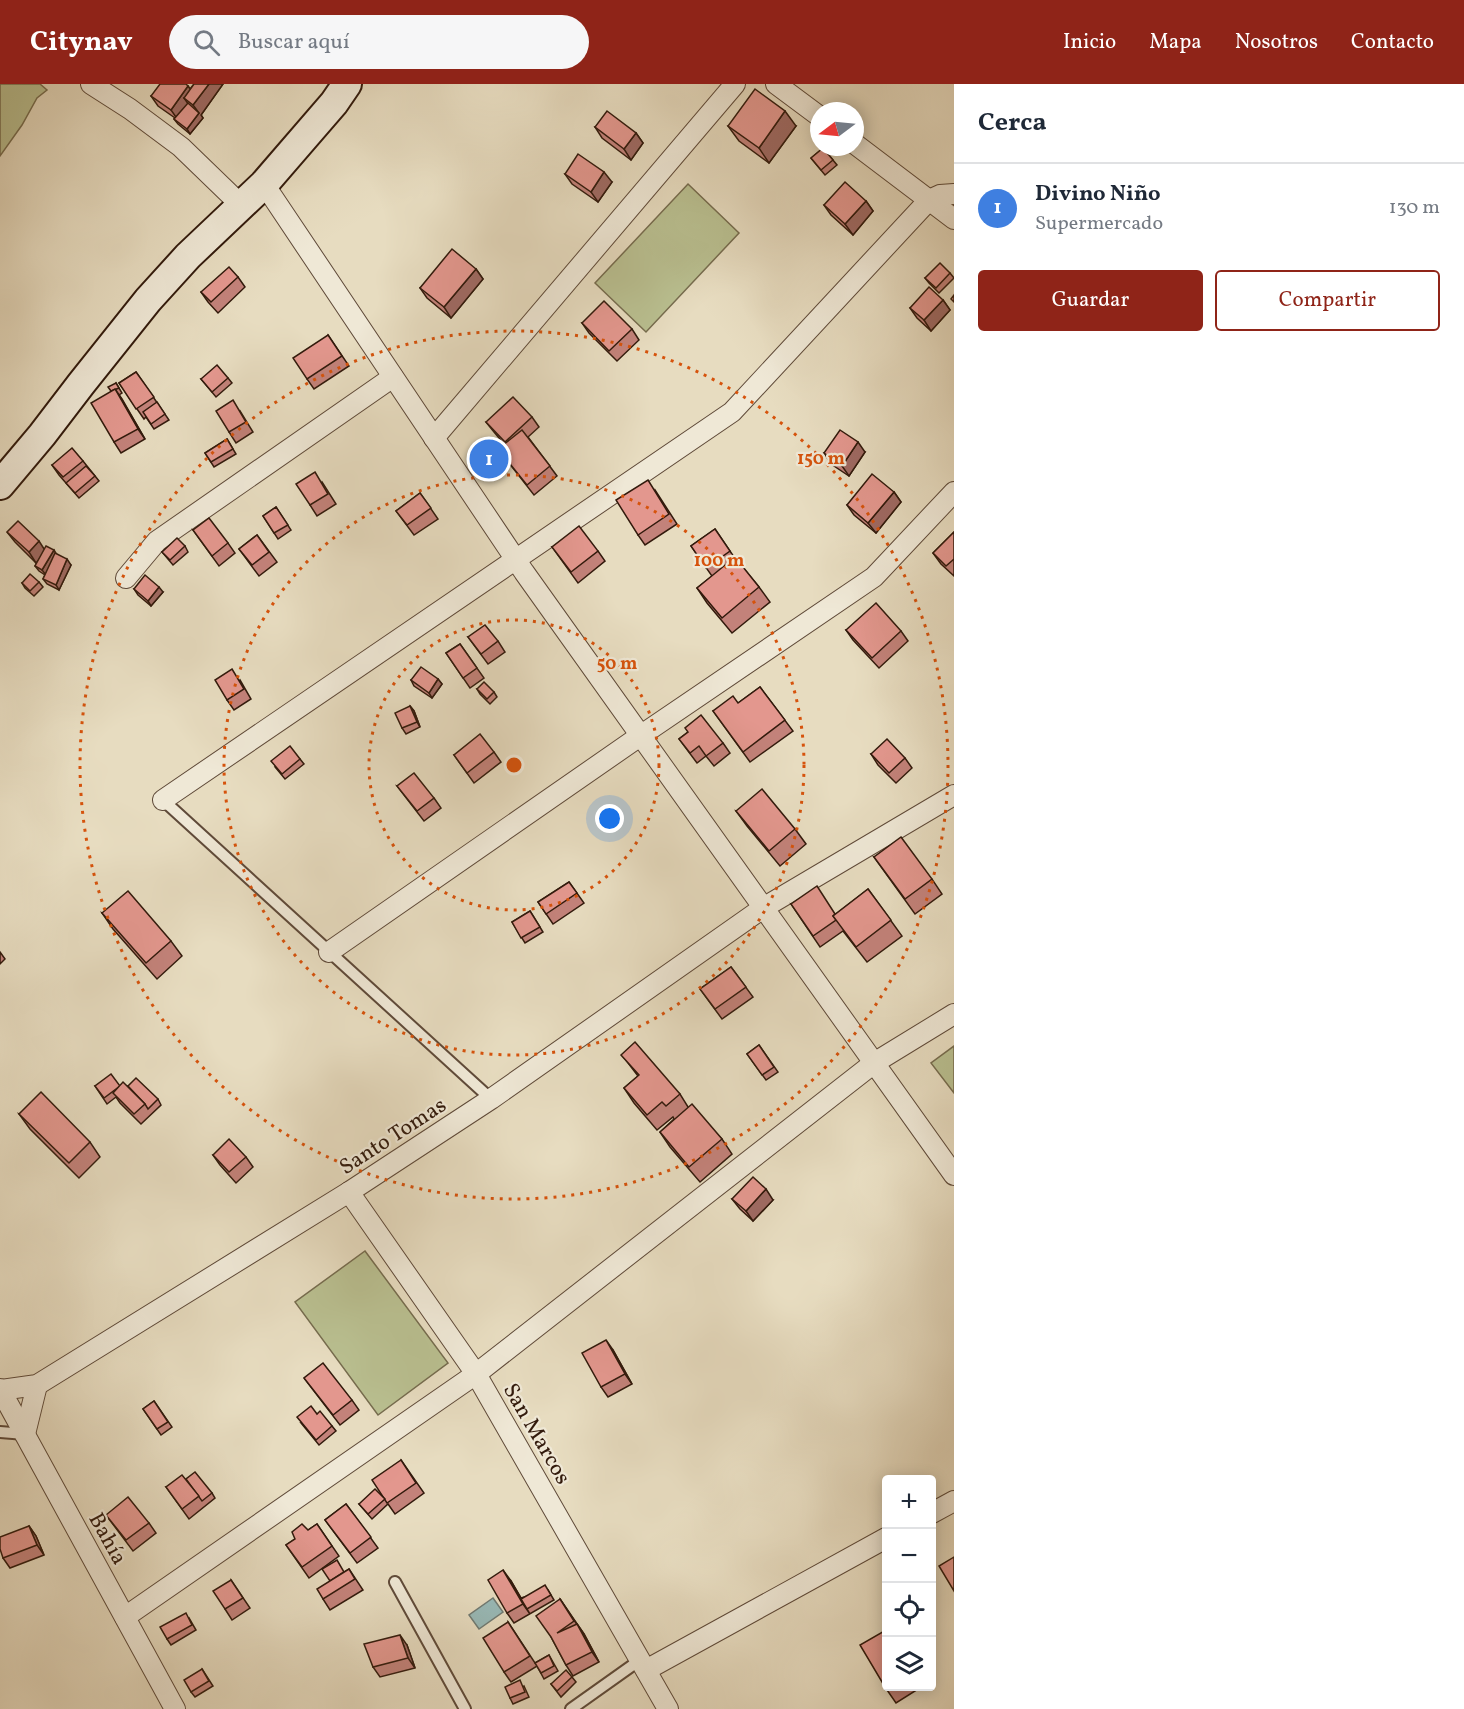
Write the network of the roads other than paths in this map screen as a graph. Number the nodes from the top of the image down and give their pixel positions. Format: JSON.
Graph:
{"nodes":[{"id":1,"x":91,"y":84,"type":"edge"},
{"id":2,"x":347,"y":84,"type":"edge"},
{"id":3,"x":735,"y":84,"type":"edge"},
{"id":4,"x":776,"y":84,"type":"edge"},
{"id":5,"x":810,"y":109,"type":"edge"},
{"id":6,"x":864,"y":151,"type":"edge"},
{"id":7,"x":264,"y":184,"type":"junction"},
{"id":8,"x":954,"y":194,"type":"edge"},
{"id":9,"x":929,"y":200,"type":"junction"},
{"id":10,"x":242,"y":206,"type":"junction"},
{"id":11,"x":954,"y":219,"type":"edge"},
{"id":12,"x":393,"y":377,"type":"junction"},
{"id":13,"x":434,"y":438,"type":"junction"},
{"id":14,"x":0,"y":485,"type":"edge"},
{"id":15,"x":954,"y":492,"type":"edge"},
{"id":16,"x":515,"y":560,"type":"junction"},
{"id":17,"x":126,"y":578,"type":"dead end"},
{"id":18,"x":640,"y":736,"type":"junction"},
{"id":19,"x":953,"y":797,"type":"edge"},
{"id":20,"x":163,"y":800,"type":"joint"},
{"id":21,"x":763,"y":908,"type":"junction"},
{"id":22,"x":329,"y":952,"type":"junction"},
{"id":23,"x":954,"y":1014,"type":"edge"},
{"id":24,"x":874,"y":1063,"type":"junction"},
{"id":25,"x":491,"y":1099,"type":"junction"},
{"id":26,"x":954,"y":1175,"type":"edge"},
{"id":27,"x":349,"y":1192,"type":"junction"},
{"id":28,"x":476,"y":1374,"type":"junction"},
{"id":29,"x":36,"y":1385,"type":"junction"},
{"id":30,"x":0,"y":1390,"type":"edge"},
{"id":31,"x":0,"y":1432,"type":"edge"},
{"id":32,"x":25,"y":1434,"type":"junction"},
{"id":33,"x":954,"y":1501,"type":"edge"},
{"id":34,"x":936,"y":1511,"type":"edge"},
{"id":35,"x":882,"y":1540,"type":"edge"},
{"id":36,"x":395,"y":1582,"type":"dead end"},
{"id":37,"x":125,"y":1617,"type":"junction"},
{"id":38,"x":643,"y":1665,"type":"junction"},
{"id":39,"x":175,"y":1709,"type":"edge"},
{"id":40,"x":465,"y":1709,"type":"edge"},
{"id":41,"x":571,"y":1709,"type":"edge"},
{"id":42,"x":668,"y":1709,"type":"edge"}],
"edges":[{"from":1,"to":10,"type":"street"},
{"from":2,"to":7,"type":"street"},
{"from":3,"to":13,"type":"street"},
{"from":4,"to":5,"type":"street"},
{"from":6,"to":9,"type":"street"},
{"from":7,"to":10,"type":"street"},
{"from":7,"to":12,"type":"street"},
{"from":8,"to":9,"type":"street"},
{"from":9,"to":11,"type":"street"},
{"from":9,"to":16,"type":"street"},
{"from":10,"to":14,"type":"street"},
{"from":12,"to":13,"type":"street"},
{"from":12,"to":17,"type":"street"},
{"from":13,"to":16,"type":"street"},
{"from":15,"to":18,"type":"street"},
{"from":16,"to":18,"type":"street"},
{"from":16,"to":20,"type":"street"},
{"from":18,"to":21,"type":"street"},
{"from":18,"to":22,"type":"street"},
{"from":19,"to":21,"type":"street","name":"Santo Tomas"},
{"from":20,"to":22,"type":"lane"},
{"from":21,"to":24,"type":"street"},
{"from":21,"to":25,"type":"street","name":"Santo Tomas"},
{"from":22,"to":25,"type":"lane"},
{"from":23,"to":24,"type":"street"},
{"from":24,"to":26,"type":"street"},
{"from":24,"to":28,"type":"street"},
{"from":25,"to":27,"type":"street","name":"Santo Tomas"},
{"from":27,"to":28,"type":"street","name":"San Marcos"},
{"from":27,"to":29,"type":"street","name":"Santo Tomas"},
{"from":28,"to":37,"type":"street"},
{"from":28,"to":38,"type":"street","name":"San Marcos"},
{"from":29,"to":30,"type":"street","name":"Santo Tomas"},
{"from":29,"to":32,"type":"street"},
{"from":30,"to":32,"type":"street","name":"Bahía"},
{"from":31,"to":32,"type":"lane"},
{"from":32,"to":37,"type":"street","name":"Bahía"},
{"from":33,"to":34,"type":"street"},
{"from":35,"to":38,"type":"street"},
{"from":36,"to":40,"type":"lane"},
{"from":37,"to":39,"type":"street","name":"Bahía"},
{"from":38,"to":41,"type":"lane"},
{"from":38,"to":42,"type":"street","name":"San Marcos"}]}
